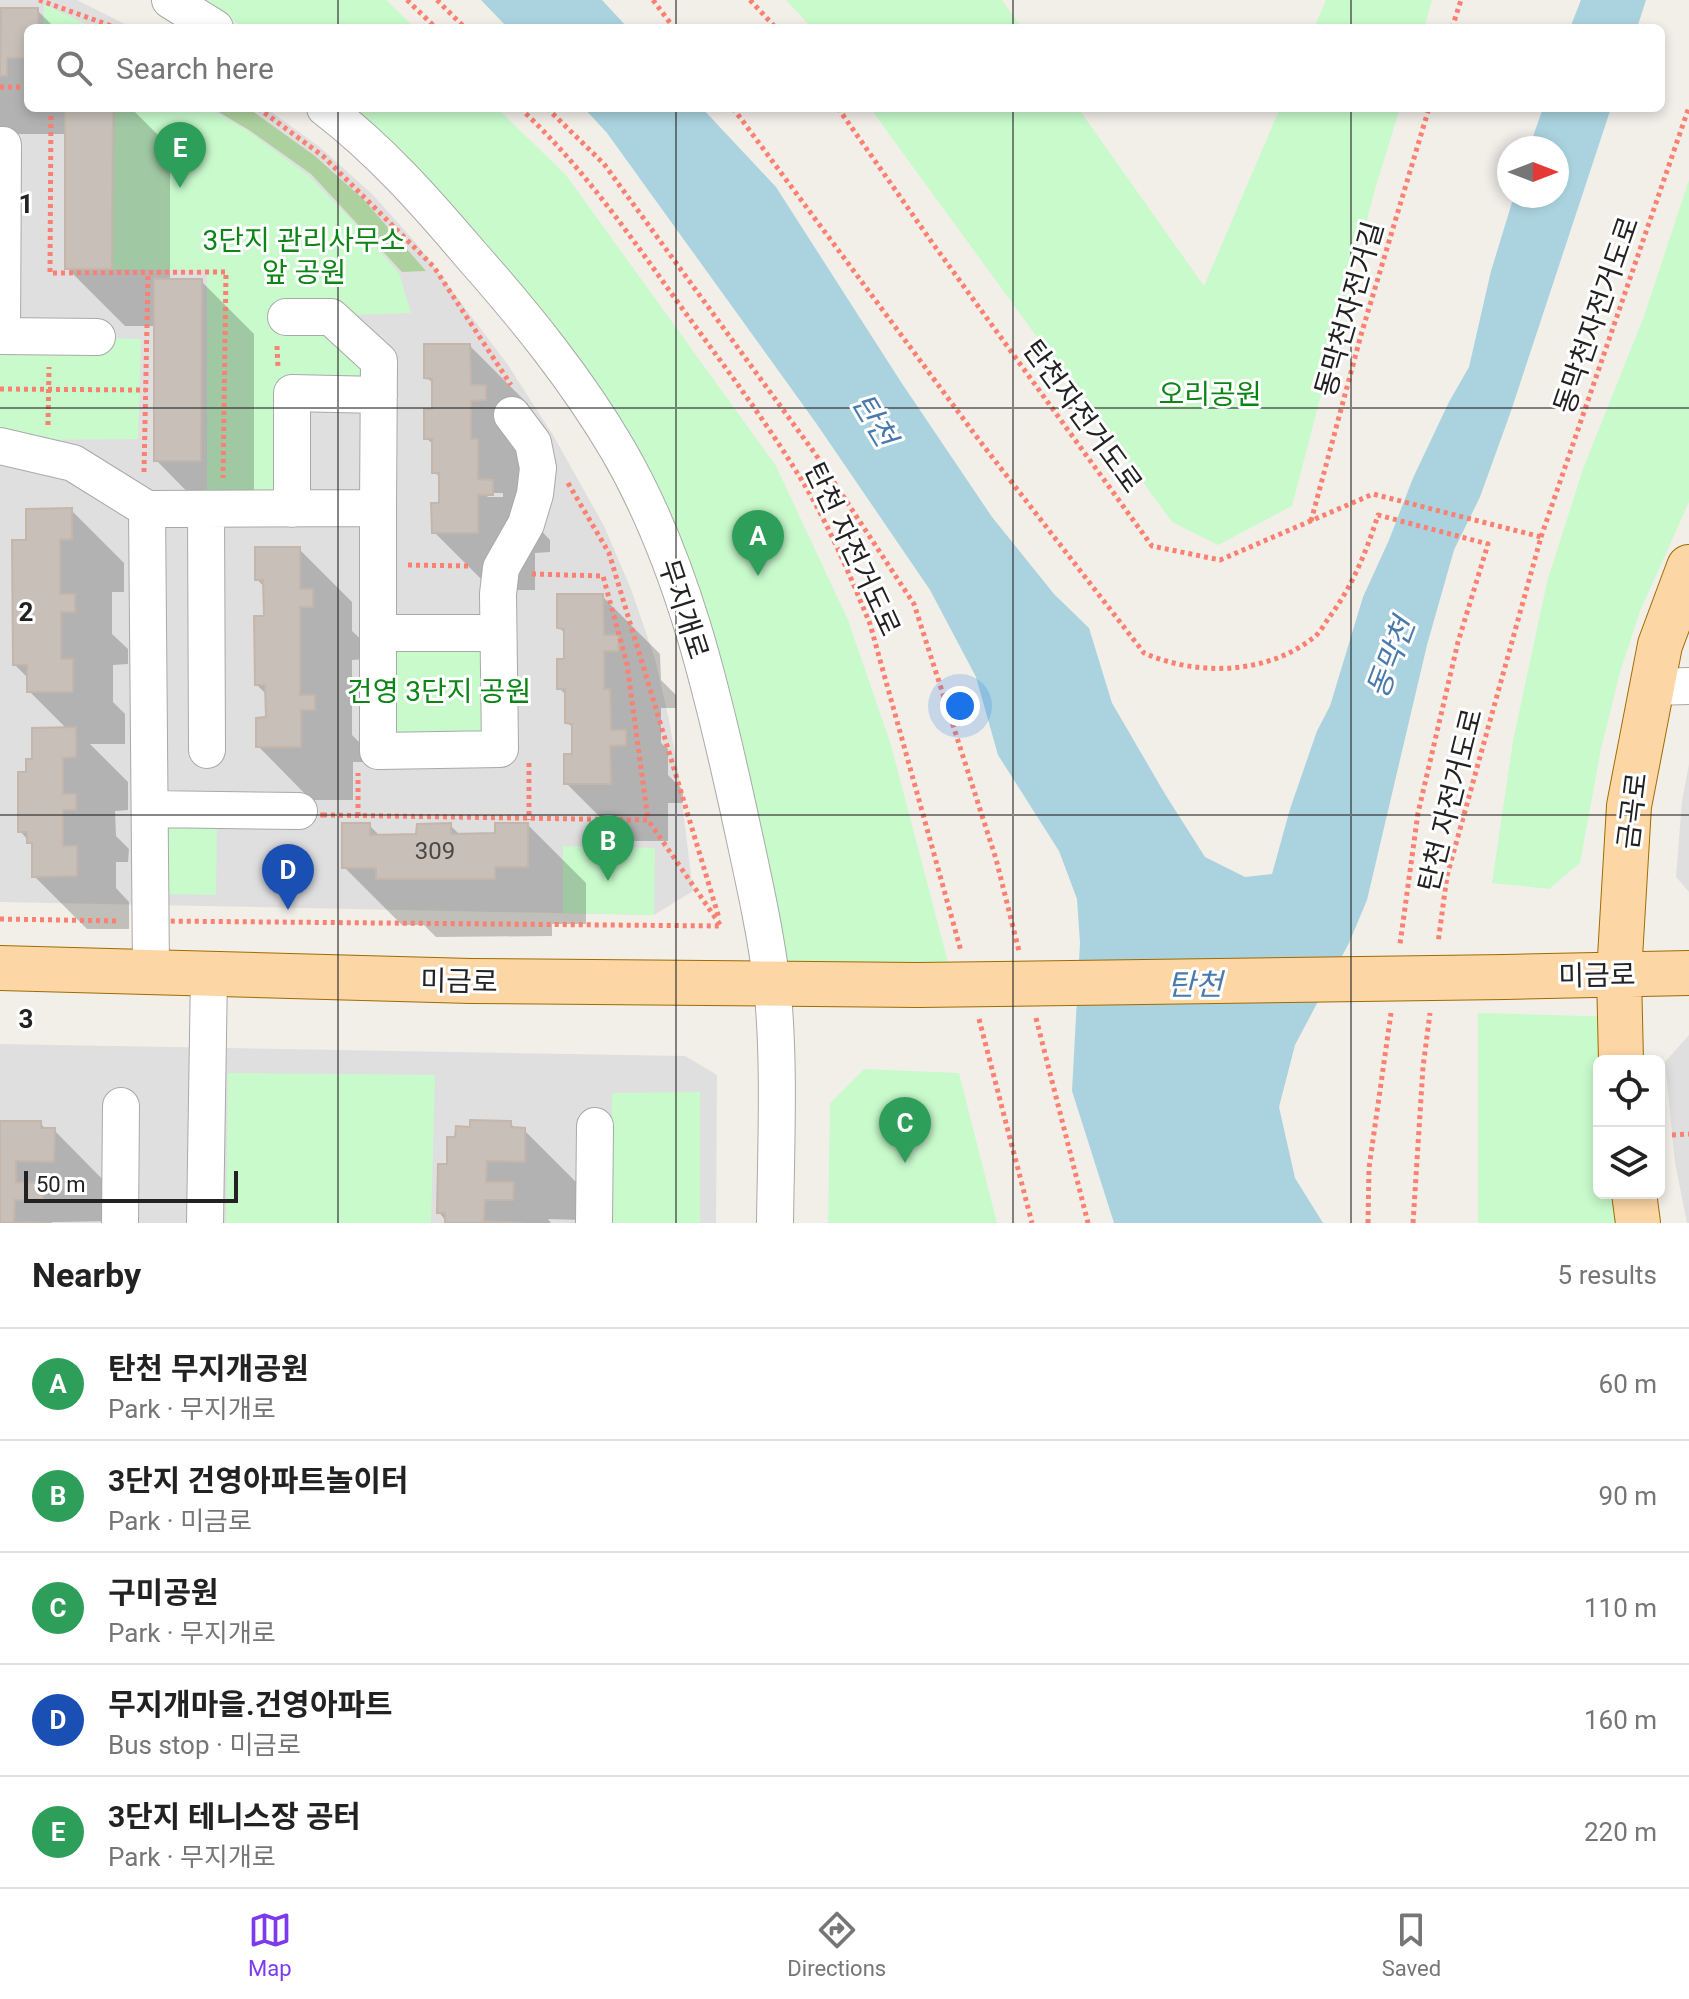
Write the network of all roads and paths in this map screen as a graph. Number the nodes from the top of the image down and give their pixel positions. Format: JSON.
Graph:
{"nodes":[{"id":1,"x":39,"y":0,"type":"edge"},
{"id":2,"x":170,"y":0,"type":"edge"},
{"id":3,"x":407,"y":0,"type":"edge"},
{"id":4,"x":437,"y":0,"type":"edge"},
{"id":5,"x":653,"y":0,"type":"edge"},
{"id":6,"x":750,"y":0,"type":"edge"},
{"id":7,"x":1461,"y":0,"type":"edge"},
{"id":8,"x":106,"y":24,"type":"edge"},
{"id":9,"x":209,"y":24,"type":"edge"},
{"id":10,"x":432,"y":24,"type":"edge"},
{"id":11,"x":461,"y":24,"type":"edge"},
{"id":12,"x":671,"y":24,"type":"edge"},
{"id":13,"x":772,"y":24,"type":"edge"},
{"id":14,"x":1453,"y":24,"type":"edge"},
{"id":15,"x":0,"y":87,"type":"edge"},
{"id":16,"x":24,"y":87,"type":"edge"},
{"id":17,"x":1689,"y":107,"type":"edge"},
{"id":18,"x":51,"y":112,"type":"edge"},
{"id":19,"x":330,"y":112,"type":"edge"},
{"id":20,"x":524,"y":112,"type":"edge"},
{"id":21,"x":551,"y":112,"type":"edge"},
{"id":22,"x":736,"y":112,"type":"edge"},
{"id":23,"x":841,"y":112,"type":"edge"},
{"id":24,"x":1428,"y":112,"type":"edge"},
{"id":25,"x":0,"y":145,"type":"edge"},
{"id":26,"x":226,"y":272,"type":"dead end"},
{"id":27,"x":148,"y":273,"type":"junction"},
{"id":28,"x":286,"y":317,"type":"dead end"},
{"id":29,"x":1,"y":336,"type":"edge"},
{"id":30,"x":97,"y":337,"type":"dead end"},
{"id":31,"x":0,"y":389,"type":"edge"},
{"id":32,"x":146,"y":390,"type":"junction"},
{"id":33,"x":379,"y":395,"type":"junction"},
{"id":34,"x":512,"y":415,"type":"dead end"},
{"id":35,"x":0,"y":446,"type":"edge"},
{"id":36,"x":146,"y":494,"type":"junction"},
{"id":37,"x":378,"y":508,"type":"junction"},
{"id":38,"x":206,"y":509,"type":"junction"},
{"id":39,"x":292,"y":509,"type":"junction"},
{"id":40,"x":1311,"y":522,"type":"junction"},
{"id":41,"x":1541,"y":537,"type":"junction"},
{"id":42,"x":1689,"y":567,"type":"edge"},
{"id":43,"x":527,"y":574,"type":"dead end"},
{"id":44,"x":378,"y":633,"type":"junction"},
{"id":45,"x":498,"y":633,"type":"junction"},
{"id":46,"x":1670,"y":687,"type":"edge"},
{"id":47,"x":149,"y":704,"type":"junction"},
{"id":48,"x":207,"y":704,"type":"junction"},
{"id":49,"x":207,"y":750,"type":"dead end"},
{"id":50,"x":529,"y":758,"type":"dead end"},
{"id":51,"x":358,"y":771,"type":"dead end"},
{"id":52,"x":150,"y":809,"type":"junction"},
{"id":53,"x":299,"y":811,"type":"dead end"},
{"id":54,"x":358,"y":816,"type":"junction"},
{"id":55,"x":529,"y":820,"type":"junction"},
{"id":56,"x":648,"y":820,"type":"junction"},
{"id":57,"x":0,"y":919,"type":"edge"},
{"id":58,"x":126,"y":921,"type":"dead end"},
{"id":59,"x":1399,"y":952,"type":"dead end"},
{"id":60,"x":962,"y":954,"type":"dead end"},
{"id":61,"x":1437,"y":955,"type":"dead end"},
{"id":62,"x":1023,"y":965,"type":"dead end"},
{"id":63,"x":0,"y":968,"type":"edge"},
{"id":64,"x":151,"y":971,"type":"junction"},
{"id":65,"x":1689,"y":973,"type":"edge"},
{"id":66,"x":209,"y":974,"type":"junction"},
{"id":67,"x":1619,"y":974,"type":"junction"},
{"id":68,"x":772,"y":985,"type":"junction"},
{"id":69,"x":1393,"y":998,"type":"dead end"},
{"id":70,"x":1431,"y":1003,"type":"dead end"},
{"id":71,"x":1034,"y":1010,"type":"dead end"},
{"id":72,"x":978,"y":1015,"type":"dead end"},
{"id":73,"x":1621,"y":1055,"type":"edge"},
{"id":74,"x":121,"y":1106,"type":"dead end"},
{"id":75,"x":595,"y":1126,"type":"dead end"},
{"id":76,"x":1689,"y":1134,"type":"edge"},
{"id":77,"x":1672,"y":1135,"type":"dead end"},
{"id":78,"x":1635,"y":1199,"type":"edge"},
{"id":79,"x":120,"y":1223,"type":"edge"},
{"id":80,"x":205,"y":1223,"type":"edge"},
{"id":81,"x":594,"y":1223,"type":"edge"},
{"id":82,"x":775,"y":1223,"type":"edge"},
{"id":83,"x":1032,"y":1223,"type":"edge"},
{"id":84,"x":1088,"y":1223,"type":"edge"},
{"id":85,"x":1368,"y":1223,"type":"edge"},
{"id":86,"x":1413,"y":1223,"type":"edge"},
{"id":87,"x":1638,"y":1223,"type":"edge"}],
"edges":[{"from":1,"to":8,"type":"path"},
{"from":2,"to":9,"type":"street"},
{"from":3,"to":10,"type":"path"},
{"from":4,"to":11,"type":"path"},
{"from":5,"to":12,"type":"path"},
{"from":6,"to":13,"type":"path"},
{"from":7,"to":14,"type":"path"},
{"from":15,"to":16,"type":"path"},
{"from":17,"to":41,"type":"path","name":"동막천자전거도로"},
{"from":18,"to":27,"type":"path"},
{"from":19,"to":68,"type":"street","name":"무지개로"},
{"from":20,"to":60,"type":"path","name":"탄천 자전거도로"},
{"from":21,"to":62,"type":"path"},
{"from":22,"to":59,"type":"path"},
{"from":23,"to":40,"type":"path","name":"탄천자전거도로"},
{"from":24,"to":40,"type":"path","name":"동막천자전거길"},
{"from":25,"to":29,"type":"street"},
{"from":26,"to":27,"type":"path"},
{"from":27,"to":32,"type":"path"},
{"from":28,"to":33,"type":"street"},
{"from":29,"to":30,"type":"street"},
{"from":31,"to":32,"type":"path"},
{"from":32,"to":36,"type":"path"},
{"from":33,"to":37,"type":"street"},
{"from":33,"to":39,"type":"street"},
{"from":34,"to":45,"type":"street"},
{"from":35,"to":36,"type":"street"},
{"from":36,"to":38,"type":"street"},
{"from":36,"to":47,"type":"street"},
{"from":37,"to":39,"type":"street"},
{"from":37,"to":44,"type":"street"},
{"from":38,"to":39,"type":"street"},
{"from":38,"to":48,"type":"street"},
{"from":40,"to":41,"type":"path","name":"탄천자전거도로"},
{"from":41,"to":61,"type":"path","name":"탄천 자전거도로"},
{"from":42,"to":46,"type":"main road","name":"금곡로"},
{"from":43,"to":56,"type":"path"},
{"from":44,"to":45,"type":"street"},
{"from":44,"to":45,"type":"street"},
{"from":46,"to":67,"type":"main road","name":"금곡로"},
{"from":47,"to":48,"type":"street"},
{"from":47,"to":52,"type":"street"},
{"from":48,"to":49,"type":"street"},
{"from":50,"to":55,"type":"path"},
{"from":51,"to":54,"type":"path"},
{"from":52,"to":53,"type":"street"},
{"from":52,"to":64,"type":"street"},
{"from":54,"to":55,"type":"path"},
{"from":54,"to":56,"type":"path"},
{"from":55,"to":56,"type":"path"},
{"from":57,"to":58,"type":"path"},
{"from":63,"to":64,"type":"main road","name":"미금로"},
{"from":64,"to":66,"type":"main road","name":"미금로"},
{"from":65,"to":67,"type":"main road","name":"미금로"},
{"from":66,"to":68,"type":"main road","name":"미금로"},
{"from":66,"to":80,"type":"street"},
{"from":67,"to":68,"type":"main road","name":"미금로","bridge":true},
{"from":67,"to":73,"type":"main road","name":"금곡로"},
{"from":68,"to":82,"type":"street","name":"무지개로"},
{"from":69,"to":85,"type":"path"},
{"from":70,"to":86,"type":"path"},
{"from":71,"to":84,"type":"path"},
{"from":72,"to":83,"type":"path"},
{"from":74,"to":79,"type":"street"},
{"from":75,"to":81,"type":"street"},
{"from":76,"to":77,"type":"path"},
{"from":78,"to":87,"type":"main road"}]}
